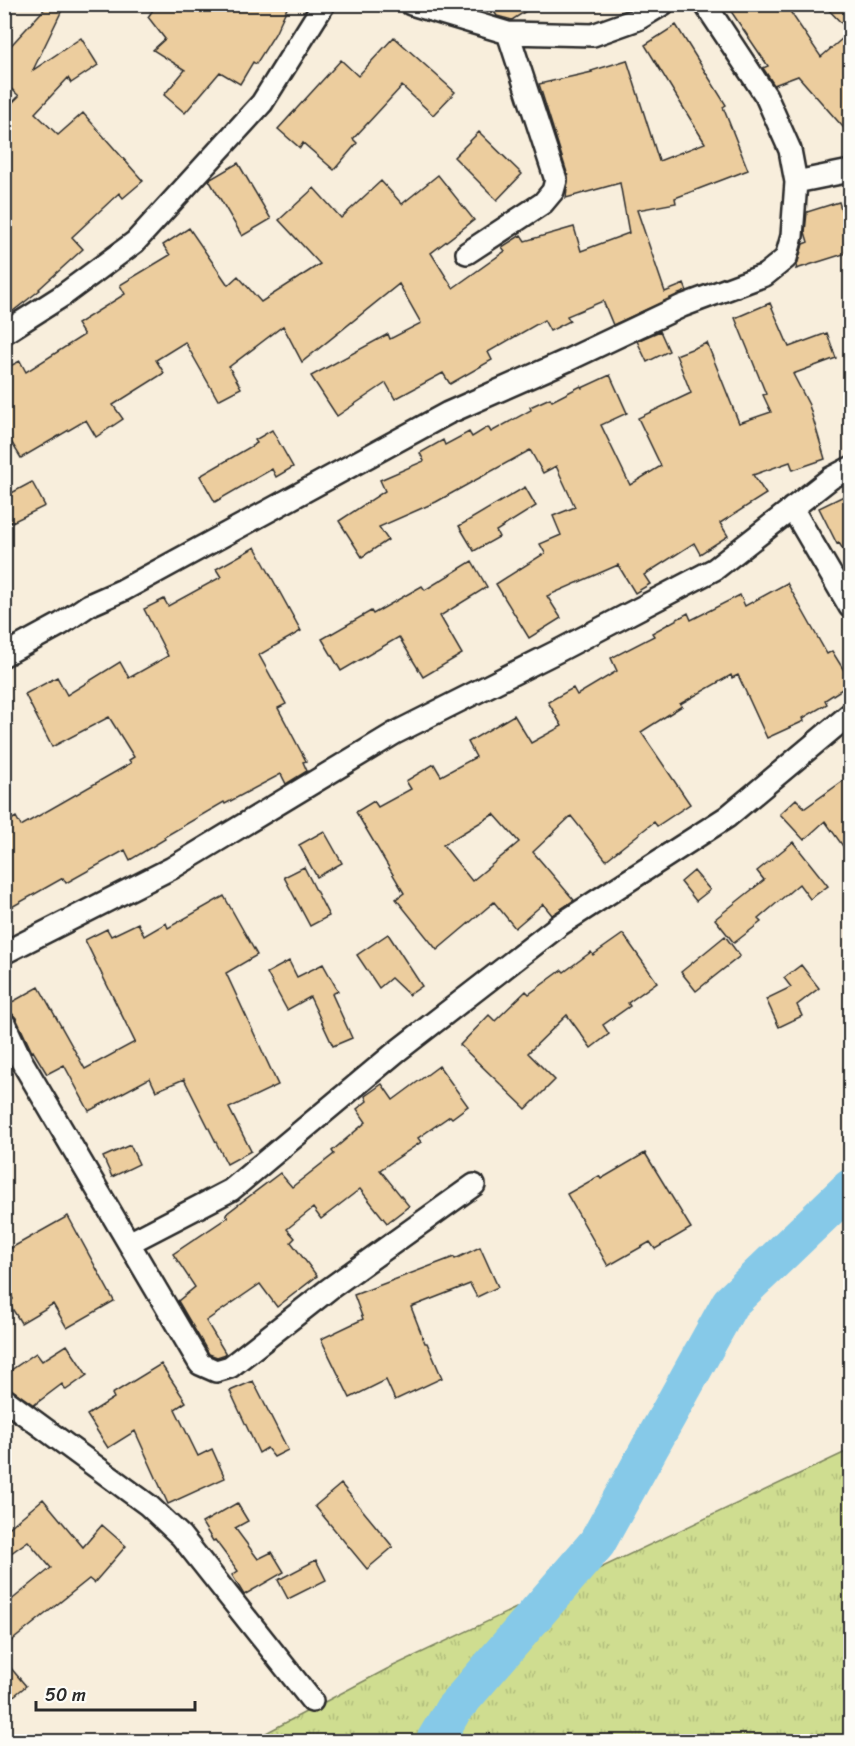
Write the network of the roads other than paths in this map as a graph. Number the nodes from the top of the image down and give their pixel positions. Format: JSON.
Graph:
{"nodes":[{"id":1,"x":324,"y":4,"type":"edge"},
{"id":2,"x":411,"y":4,"type":"edge"},
{"id":3,"x":663,"y":4,"type":"edge"},
{"id":4,"x":705,"y":4,"type":"edge"},
{"id":5,"x":508,"y":33,"type":"junction"},
{"id":6,"x":850,"y":171,"type":"edge"},
{"id":7,"x":796,"y":182,"type":"junction"},
{"id":8,"x":467,"y":253,"type":"dead end"},
{"id":9,"x":4,"y":333,"type":"edge"},
{"id":10,"x":850,"y":468,"type":"edge"},
{"id":11,"x":792,"y":508,"type":"junction"},
{"id":12,"x":850,"y":607,"type":"edge"},
{"id":13,"x":4,"y":655,"type":"edge"},
{"id":14,"x":850,"y":714,"type":"edge"},
{"id":15,"x":4,"y":953,"type":"edge"},
{"id":16,"x":4,"y":1023,"type":"edge"},
{"id":17,"x":13,"y":1066,"type":"edge"},
{"id":18,"x":474,"y":1185,"type":"dead end"},
{"id":19,"x":129,"y":1243,"type":"junction"},
{"id":20,"x":4,"y":1399,"type":"edge"},
{"id":21,"x":312,"y":1701,"type":"dead end"}],
"edges":[{"from":1,"to":9,"type":"street"},
{"from":2,"to":5,"type":"street"},
{"from":3,"to":5,"type":"street"},
{"from":4,"to":7,"type":"street"},
{"from":5,"to":8,"type":"street"},
{"from":6,"to":7,"type":"street"},
{"from":7,"to":13,"type":"street"},
{"from":10,"to":11,"type":"street"},
{"from":11,"to":12,"type":"street"},
{"from":11,"to":15,"type":"street"},
{"from":14,"to":19,"type":"street"},
{"from":16,"to":17,"type":"street"},
{"from":17,"to":19,"type":"street"},
{"from":18,"to":19,"type":"street"},
{"from":20,"to":21,"type":"street"}]}
